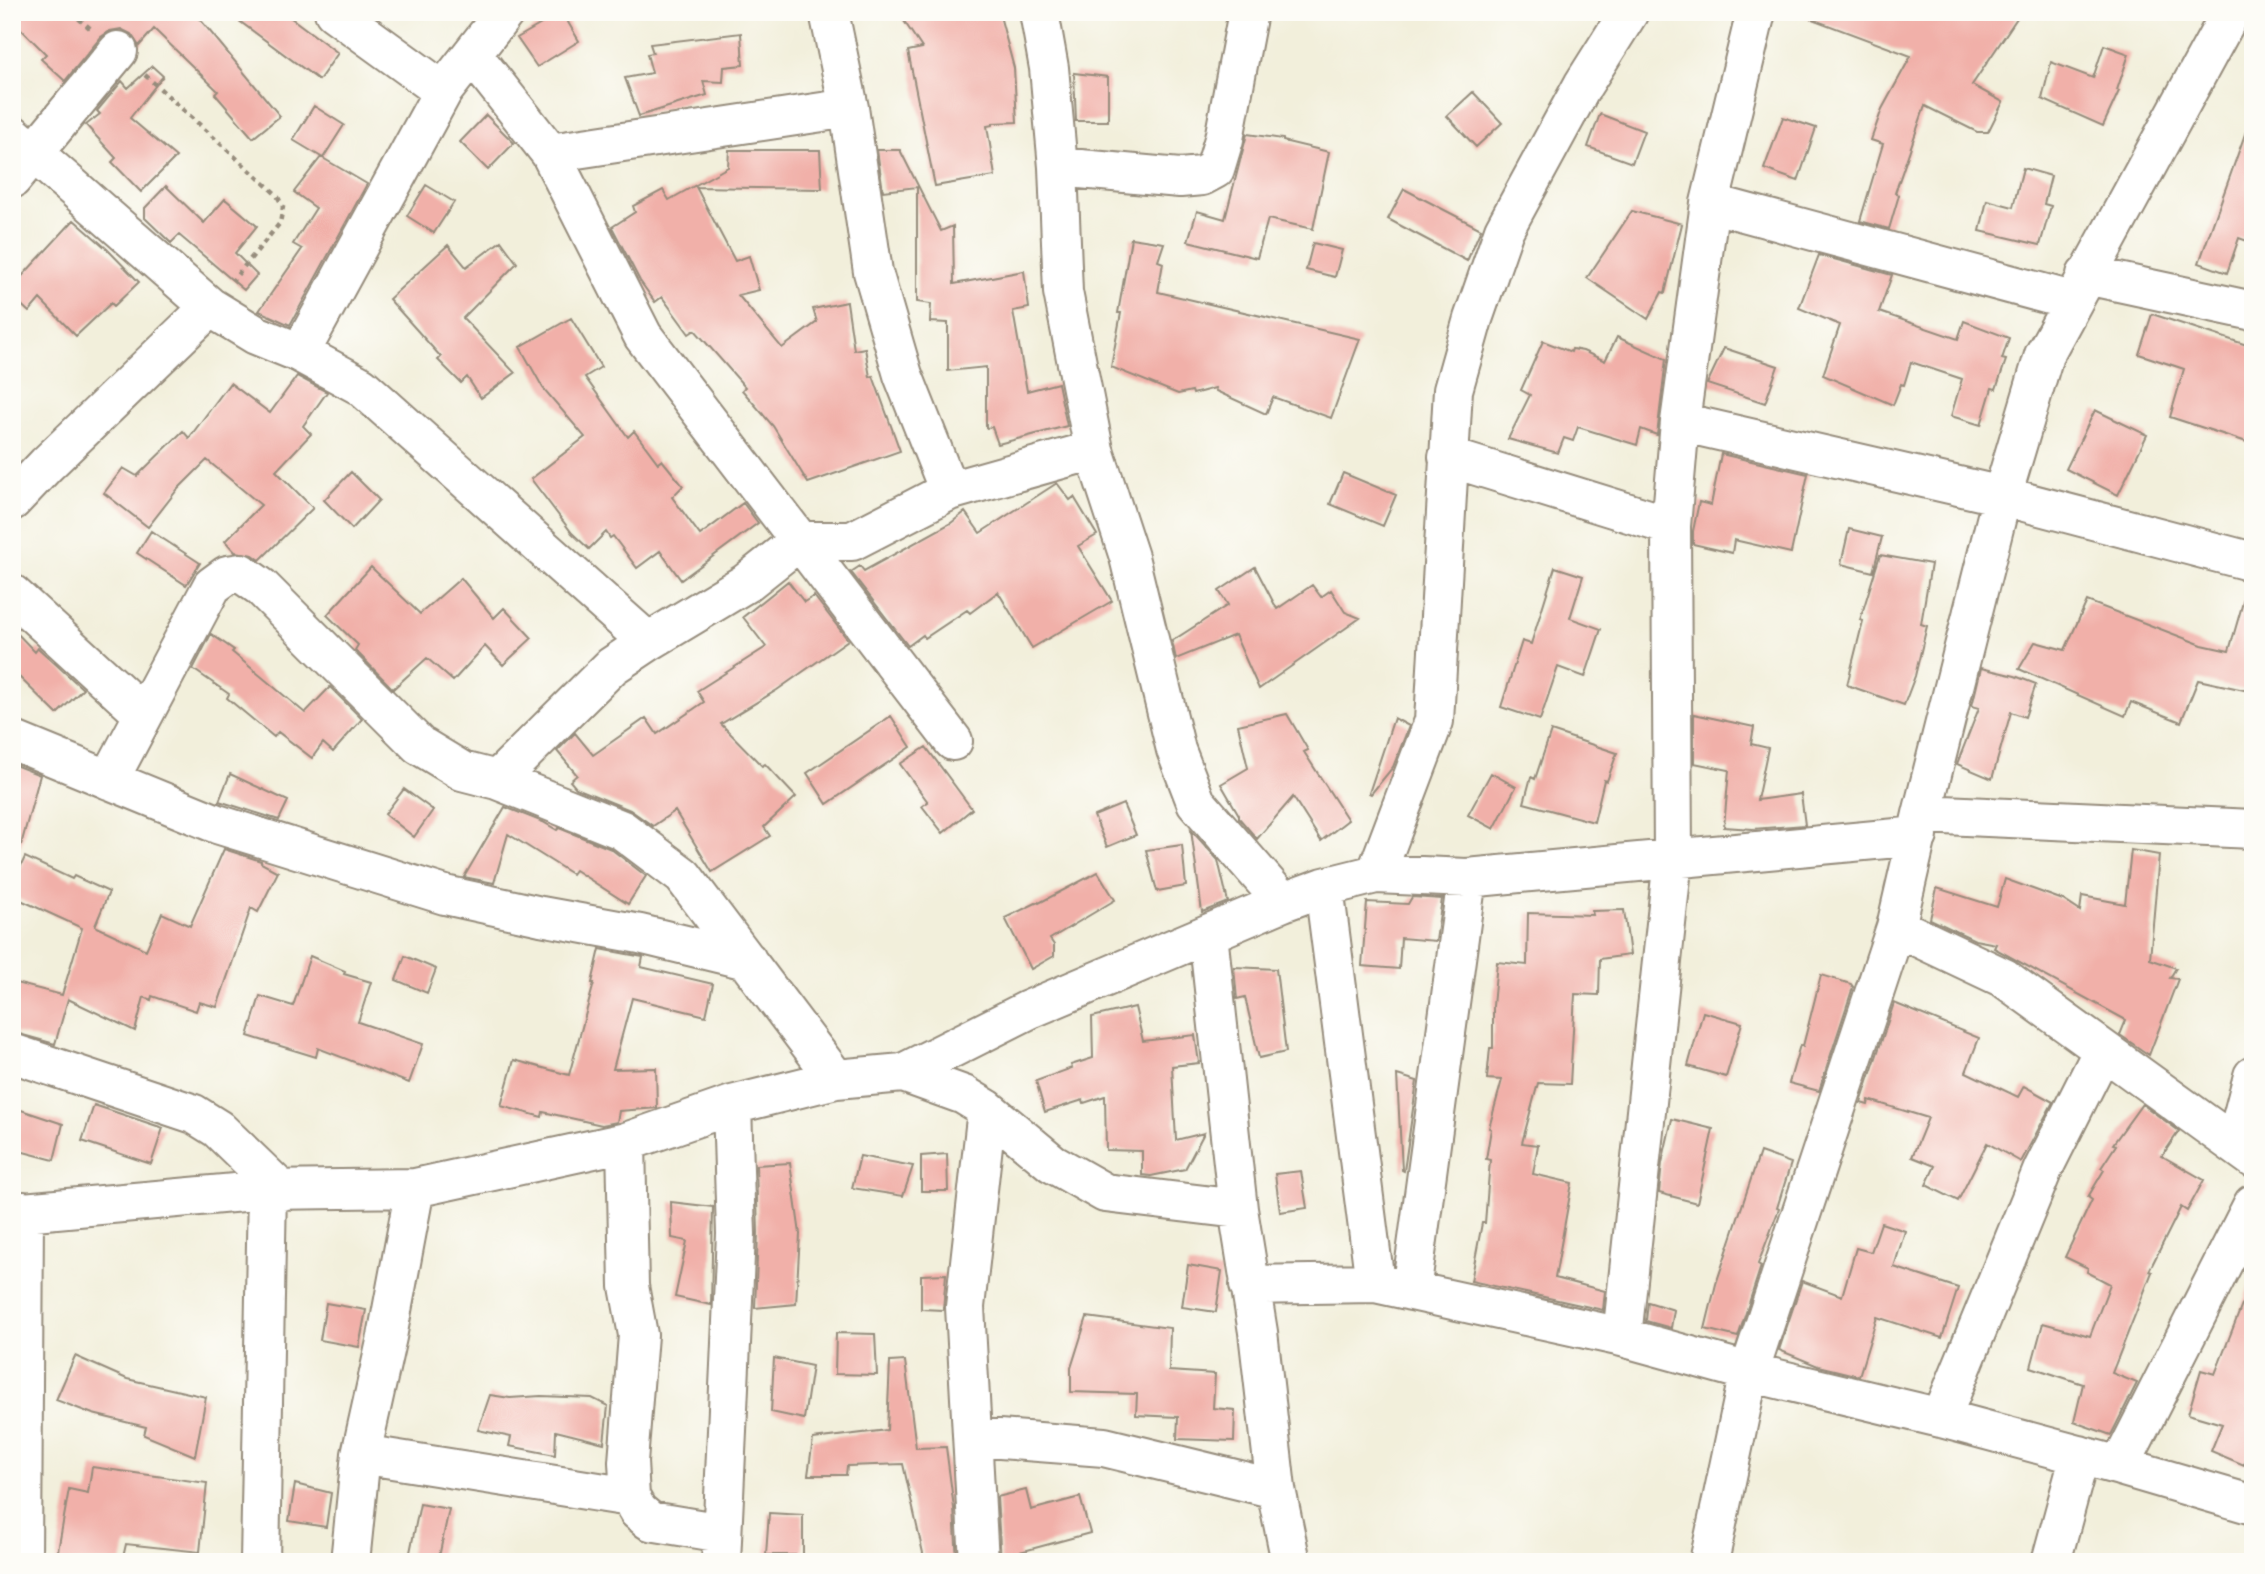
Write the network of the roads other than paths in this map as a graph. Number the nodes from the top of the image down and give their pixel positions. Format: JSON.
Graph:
{"nodes":[{"id":1,"x":334,"y":12,"type":"edge"},
{"id":2,"x":505,"y":12,"type":"edge"},
{"id":3,"x":829,"y":12,"type":"edge"},
{"id":4,"x":1039,"y":12,"type":"edge"},
{"id":5,"x":1248,"y":12,"type":"edge"},
{"id":6,"x":1629,"y":12,"type":"edge"},
{"id":7,"x":1756,"y":12,"type":"edge"},
{"id":8,"x":2231,"y":12,"type":"edge"},
{"id":9,"x":118,"y":51,"type":"road end"},
{"id":10,"x":472,"y":54,"type":"junction"},
{"id":11,"x":443,"y":91,"type":"junction"},
{"id":12,"x":849,"y":108,"type":"junction"},
{"id":13,"x":550,"y":153,"type":"junction"},
{"id":14,"x":20,"y":155,"type":"edge"},
{"id":15,"x":1058,"y":167,"type":"junction"},
{"id":16,"x":1710,"y":203,"type":"junction"},
{"id":17,"x":2079,"y":288,"type":"junction"},
{"id":18,"x":210,"y":307,"type":"junction"},
{"id":19,"x":2253,"y":311,"type":"edge"},
{"id":20,"x":300,"y":353,"type":"junction"},
{"id":21,"x":1680,"y":422,"type":"junction"},
{"id":22,"x":1094,"y":450,"type":"junction"},
{"id":23,"x":1448,"y":457,"type":"junction"},
{"id":24,"x":948,"y":491,"type":"junction"},
{"id":25,"x":2001,"y":496,"type":"junction"},
{"id":26,"x":12,"y":501,"type":"edge"},
{"id":27,"x":1671,"y":526,"type":"junction"},
{"id":28,"x":799,"y":541,"type":"junction"},
{"id":29,"x":2253,"y":562,"type":"edge"},
{"id":30,"x":12,"y":594,"type":"edge"},
{"id":31,"x":648,"y":642,"type":"junction"},
{"id":32,"x":143,"y":714,"type":"junction"},
{"id":33,"x":12,"y":740,"type":"edge"},
{"id":34,"x":953,"y":740,"type":"dead end"},
{"id":35,"x":109,"y":780,"type":"junction"},
{"id":36,"x":497,"y":780,"type":"junction"},
{"id":37,"x":1920,"y":825,"type":"junction"},
{"id":38,"x":2253,"y":829,"type":"edge"},
{"id":39,"x":1673,"y":858,"type":"junction"},
{"id":40,"x":1376,"y":874,"type":"junction"},
{"id":41,"x":1467,"y":878,"type":"junction"},
{"id":42,"x":1324,"y":887,"type":"junction"},
{"id":43,"x":1283,"y":902,"type":"junction"},
{"id":44,"x":1896,"y":927,"type":"junction"},
{"id":45,"x":1208,"y":934,"type":"junction"},
{"id":46,"x":747,"y":960,"type":"junction"},
{"id":47,"x":2103,"y":1049,"type":"junction"},
{"id":48,"x":12,"y":1053,"type":"edge"},
{"id":49,"x":903,"y":1073,"type":"junction"},
{"id":50,"x":2253,"y":1076,"type":"edge"},
{"id":51,"x":836,"y":1079,"type":"junction"},
{"id":52,"x":732,"y":1105,"type":"junction"},
{"id":53,"x":987,"y":1109,"type":"junction"},
{"id":54,"x":626,"y":1142,"type":"junction"},
{"id":55,"x":2244,"y":1152,"type":"edge"},
{"id":56,"x":415,"y":1188,"type":"junction"},
{"id":57,"x":274,"y":1191,"type":"junction"},
{"id":58,"x":2253,"y":1204,"type":"edge"},
{"id":59,"x":1238,"y":1209,"type":"junction"},
{"id":60,"x":18,"y":1212,"type":"edge"},
{"id":61,"x":1249,"y":1284,"type":"junction"},
{"id":62,"x":1393,"y":1287,"type":"junction"},
{"id":63,"x":1622,"y":1337,"type":"junction"},
{"id":64,"x":1749,"y":1372,"type":"junction"},
{"id":65,"x":1941,"y":1418,"type":"junction"},
{"id":66,"x":974,"y":1437,"type":"junction"},
{"id":67,"x":361,"y":1454,"type":"junction"},
{"id":68,"x":2080,"y":1455,"type":"junction"},
{"id":69,"x":2120,"y":1465,"type":"junction"},
{"id":70,"x":1276,"y":1489,"type":"junction"},
{"id":71,"x":630,"y":1497,"type":"junction"},
{"id":72,"x":2253,"y":1505,"type":"edge"},
{"id":73,"x":722,"y":1547,"type":"edge"},
{"id":74,"x":1283,"y":1556,"type":"edge"},
{"id":75,"x":22,"y":1562,"type":"edge"},
{"id":76,"x":260,"y":1562,"type":"edge"},
{"id":77,"x":350,"y":1562,"type":"edge"},
{"id":78,"x":979,"y":1562,"type":"edge"},
{"id":79,"x":1709,"y":1562,"type":"edge"},
{"id":80,"x":2051,"y":1562,"type":"edge"}],
"edges":[{"from":1,"to":11,"type":"street"},
{"from":2,"to":10,"type":"street"},
{"from":3,"to":12,"type":"street"},
{"from":4,"to":15,"type":"street"},
{"from":5,"to":15,"type":"street"},
{"from":6,"to":23,"type":"street"},
{"from":7,"to":16,"type":"street"},
{"from":8,"to":17,"type":"street"},
{"from":9,"to":14,"type":"street"},
{"from":10,"to":11,"type":"street"},
{"from":10,"to":13,"type":"street"},
{"from":11,"to":20,"type":"street"},
{"from":12,"to":13,"type":"street"},
{"from":12,"to":24,"type":"street"},
{"from":13,"to":28,"type":"street"},
{"from":14,"to":18,"type":"street"},
{"from":15,"to":22,"type":"street"},
{"from":16,"to":17,"type":"street"},
{"from":16,"to":21,"type":"street"},
{"from":17,"to":19,"type":"street"},
{"from":17,"to":25,"type":"street"},
{"from":18,"to":20,"type":"street"},
{"from":18,"to":26,"type":"street"},
{"from":20,"to":31,"type":"street"},
{"from":21,"to":25,"type":"street"},
{"from":21,"to":27,"type":"street"},
{"from":22,"to":24,"type":"street"},
{"from":22,"to":43,"type":"street"},
{"from":23,"to":27,"type":"street"},
{"from":23,"to":40,"type":"street"},
{"from":24,"to":28,"type":"street"},
{"from":25,"to":29,"type":"street"},
{"from":25,"to":37,"type":"street"},
{"from":27,"to":39,"type":"street"},
{"from":28,"to":31,"type":"street"},
{"from":28,"to":34,"type":"street"},
{"from":30,"to":32,"type":"street"},
{"from":31,"to":36,"type":"street"},
{"from":32,"to":35,"type":"street"},
{"from":32,"to":36,"type":"street"},
{"from":33,"to":35,"type":"street"},
{"from":35,"to":46,"type":"street"},
{"from":36,"to":46,"type":"street"},
{"from":37,"to":38,"type":"street"},
{"from":37,"to":39,"type":"street"},
{"from":37,"to":44,"type":"street"},
{"from":39,"to":41,"type":"street"},
{"from":39,"to":63,"type":"street"},
{"from":40,"to":41,"type":"street"},
{"from":40,"to":42,"type":"street"},
{"from":41,"to":62,"type":"street"},
{"from":42,"to":43,"type":"street"},
{"from":42,"to":62,"type":"street"},
{"from":43,"to":45,"type":"street"},
{"from":44,"to":47,"type":"street"},
{"from":44,"to":64,"type":"street"},
{"from":45,"to":49,"type":"street"},
{"from":45,"to":59,"type":"street"},
{"from":46,"to":51,"type":"street"},
{"from":47,"to":55,"type":"street"},
{"from":47,"to":65,"type":"street"},
{"from":48,"to":57,"type":"street"},
{"from":49,"to":51,"type":"street"},
{"from":49,"to":53,"type":"street"},
{"from":50,"to":55,"type":"street"},
{"from":51,"to":52,"type":"street"},
{"from":52,"to":54,"type":"street"},
{"from":52,"to":73,"type":"street"},
{"from":53,"to":59,"type":"street"},
{"from":53,"to":66,"type":"street"},
{"from":54,"to":56,"type":"street"},
{"from":54,"to":71,"type":"street"},
{"from":56,"to":57,"type":"street"},
{"from":56,"to":67,"type":"street"},
{"from":57,"to":60,"type":"street"},
{"from":57,"to":76,"type":"street"},
{"from":58,"to":69,"type":"street"},
{"from":59,"to":61,"type":"street"},
{"from":60,"to":75,"type":"street"},
{"from":61,"to":62,"type":"street"},
{"from":61,"to":70,"type":"street"},
{"from":62,"to":63,"type":"street"},
{"from":63,"to":64,"type":"street"},
{"from":64,"to":65,"type":"street"},
{"from":64,"to":79,"type":"street"},
{"from":65,"to":68,"type":"street"},
{"from":66,"to":70,"type":"street"},
{"from":66,"to":78,"type":"street"},
{"from":67,"to":71,"type":"street"},
{"from":67,"to":77,"type":"street"},
{"from":68,"to":69,"type":"street"},
{"from":68,"to":80,"type":"street"},
{"from":69,"to":72,"type":"street"},
{"from":70,"to":74,"type":"street"},
{"from":71,"to":73,"type":"street"}]}
